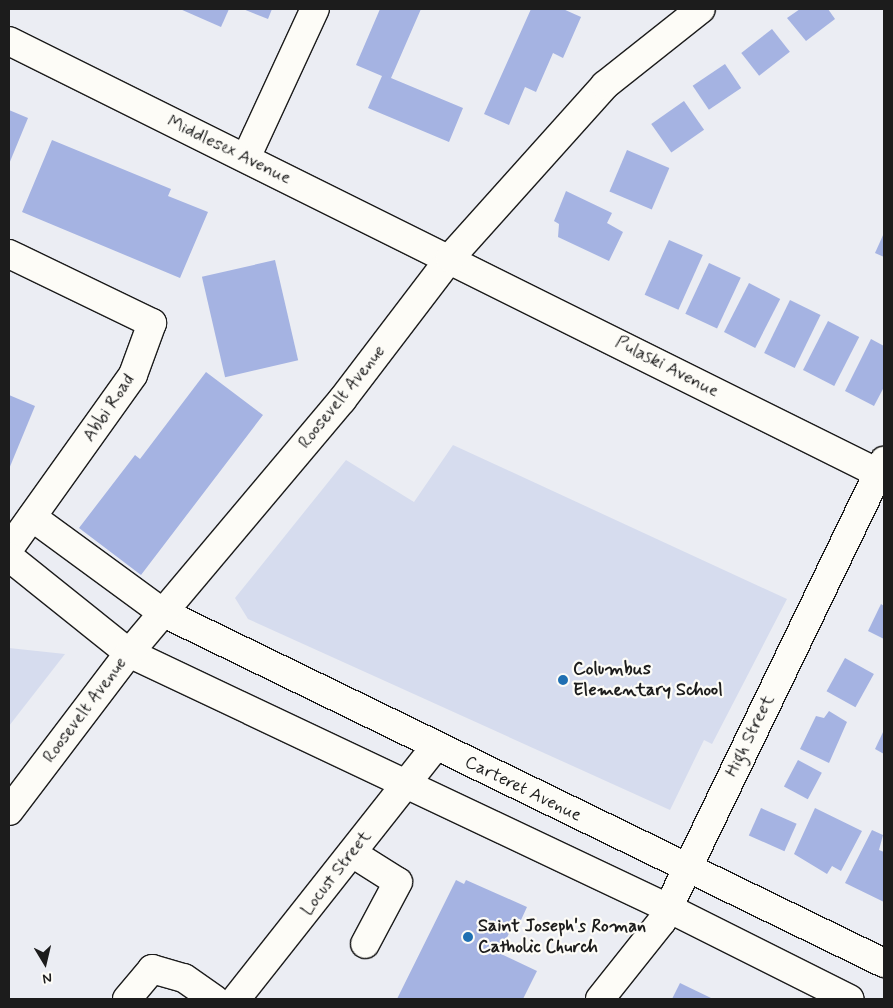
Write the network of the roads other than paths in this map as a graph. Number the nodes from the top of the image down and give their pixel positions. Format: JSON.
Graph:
{"nodes":[{"id":1,"x":315,"y":9,"type":"edge"},
{"id":2,"x":701,"y":9,"type":"edge"},
{"id":3,"x":9,"y":41,"type":"edge"},
{"id":4,"x":246,"y":158,"type":"junction"},
{"id":5,"x":9,"y":254,"type":"edge"},
{"id":6,"x":450,"y":258,"type":"junction"},
{"id":7,"x":882,"y":470,"type":"edge"},
{"id":8,"x":32,"y":517,"type":"junction"},
{"id":9,"x":9,"y":549,"type":"edge"},
{"id":10,"x":9,"y":557,"type":"edge"},
{"id":11,"x":162,"y":612,"type":"junction"},
{"id":12,"x":128,"y":653,"type":"junction"},
{"id":13,"x":435,"y":747,"type":"junction"},
{"id":14,"x":406,"y":784,"type":"junction"},
{"id":15,"x":9,"y":811,"type":"edge"},
{"id":16,"x":352,"y":853,"type":"junction"},
{"id":17,"x":686,"y":868,"type":"junction"},
{"id":18,"x":668,"y":908,"type":"junction"},
{"id":19,"x":365,"y":944,"type":"dead end"},
{"id":20,"x":884,"y":963,"type":"edge"},
{"id":21,"x":127,"y":999,"type":"edge"},
{"id":22,"x":214,"y":999,"type":"edge"},
{"id":23,"x":236,"y":999,"type":"edge"},
{"id":24,"x":600,"y":999,"type":"edge"},
{"id":25,"x":850,"y":999,"type":"edge"}],
"edges":[{"from":1,"to":4,"type":"street"},
{"from":2,"to":6,"type":"street","name":"Roosevelt Avenue"},
{"from":3,"to":4,"type":"street","name":"Middlesex Avenue"},
{"from":4,"to":6,"type":"street","name":"Middlesex Avenue"},
{"from":5,"to":8,"type":"street","name":"Abbi Road"},
{"from":6,"to":7,"type":"street","name":"Pulaski Avenue"},
{"from":6,"to":11,"type":"street","name":"Roosevelt Avenue"},
{"from":7,"to":17,"type":"street","name":"High Street"},
{"from":8,"to":9,"type":"street","name":"Abbi Road"},
{"from":8,"to":11,"type":"street"},
{"from":10,"to":12,"type":"street"},
{"from":11,"to":12,"type":"street","name":"Roosevelt Avenue"},
{"from":11,"to":13,"type":"street","name":"Carteret Avenue"},
{"from":12,"to":14,"type":"street"},
{"from":12,"to":15,"type":"street","name":"Roosevelt Avenue"},
{"from":13,"to":14,"type":"street","name":"Locust Street"},
{"from":13,"to":17,"type":"street","name":"Carteret Avenue"},
{"from":14,"to":16,"type":"street","name":"Locust Street"},
{"from":14,"to":18,"type":"street"},
{"from":16,"to":19,"type":"street"},
{"from":16,"to":23,"type":"street","name":"Locust Street"},
{"from":17,"to":18,"type":"street","name":"High Street"},
{"from":17,"to":20,"type":"street","name":"Carteret Avenue"},
{"from":18,"to":24,"type":"street","name":"High Street"},
{"from":18,"to":25,"type":"street"},
{"from":21,"to":22,"type":"street"}]}
